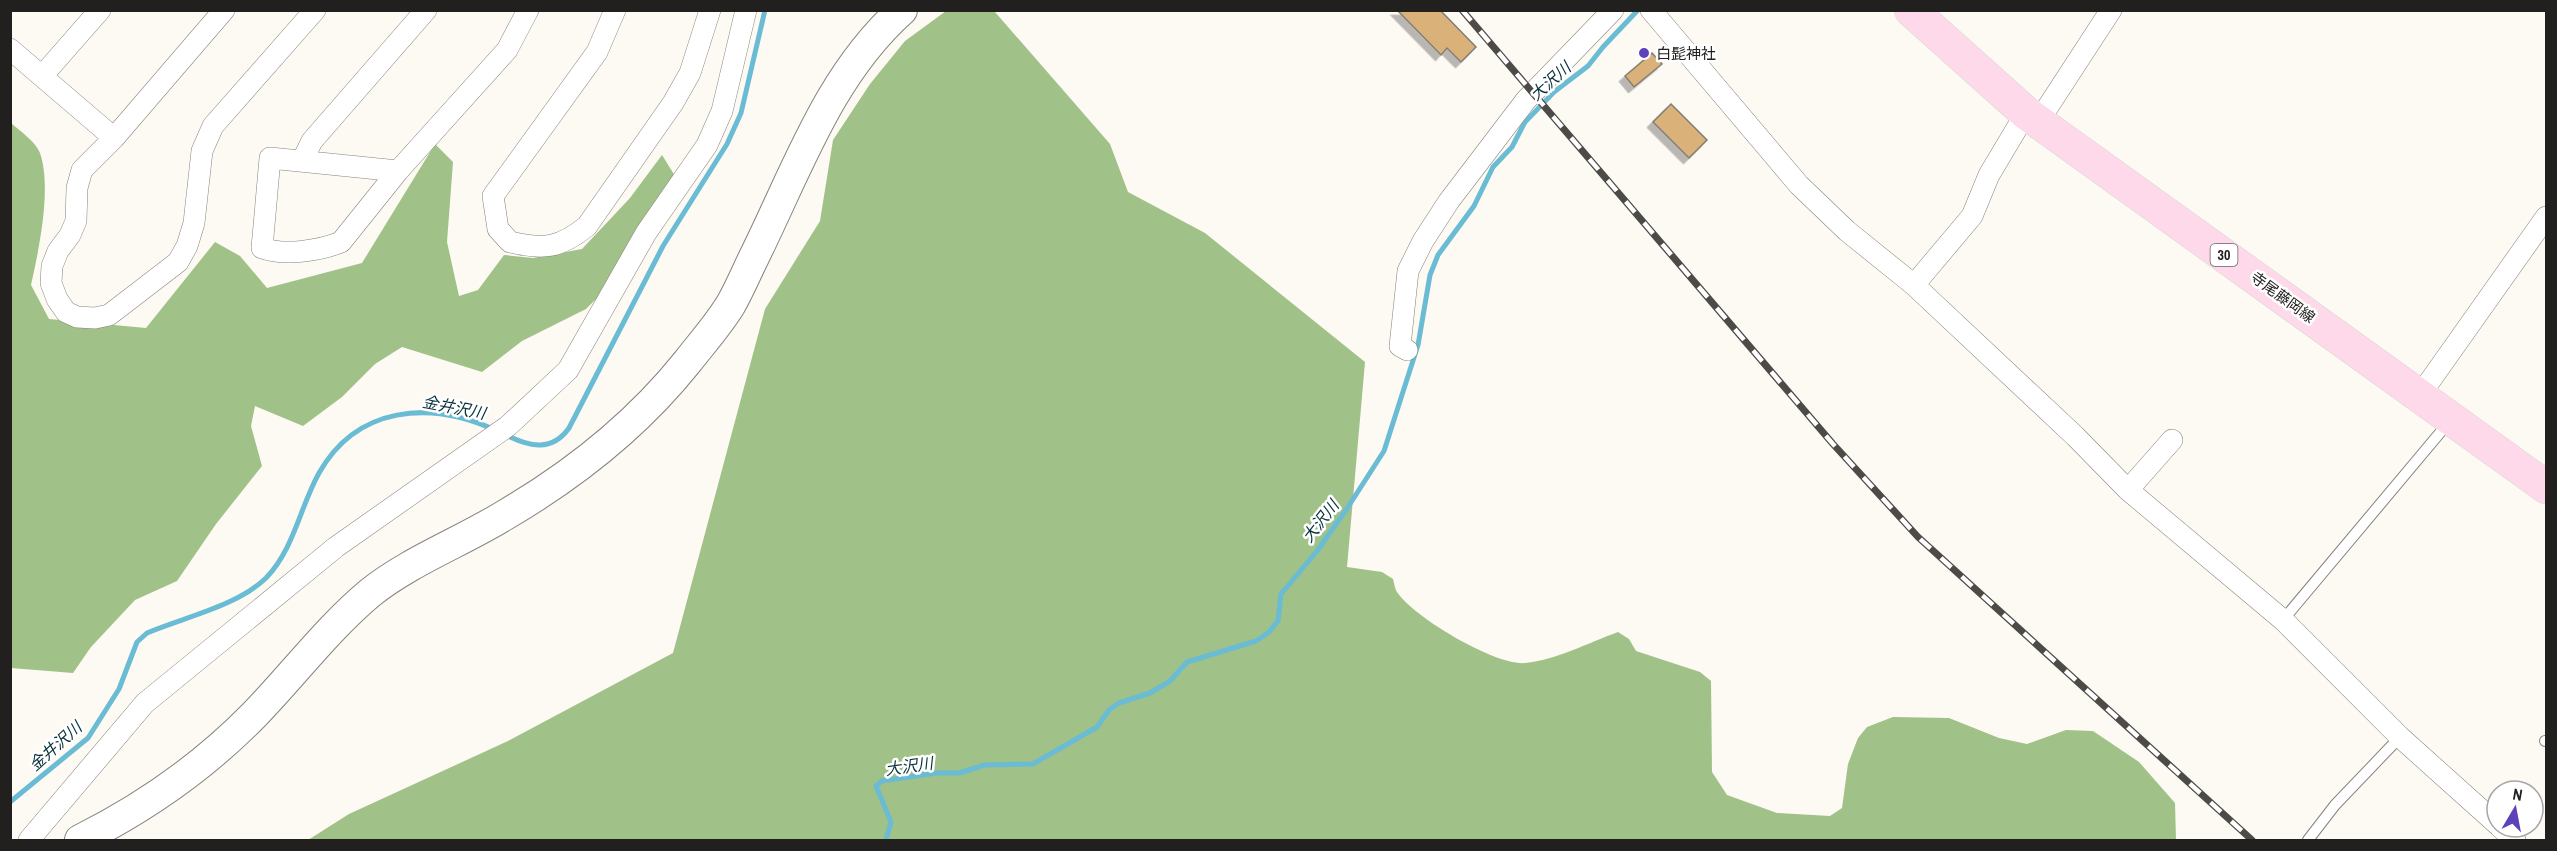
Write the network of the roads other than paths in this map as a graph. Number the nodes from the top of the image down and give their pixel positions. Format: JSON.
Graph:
{"nodes":[{"id":1,"x":100,"y":10,"type":"edge"},
{"id":2,"x":224,"y":10,"type":"edge"},
{"id":3,"x":315,"y":10,"type":"edge"},
{"id":4,"x":426,"y":10,"type":"edge"},
{"id":5,"x":528,"y":10,"type":"edge"},
{"id":6,"x":615,"y":10,"type":"edge"},
{"id":7,"x":710,"y":10,"type":"edge"},
{"id":8,"x":746,"y":10,"type":"edge"},
{"id":9,"x":902,"y":10,"type":"edge"},
{"id":10,"x":1612,"y":10,"type":"edge"},
{"id":11,"x":1651,"y":10,"type":"edge"},
{"id":12,"x":1911,"y":10,"type":"edge"},
{"id":13,"x":2111,"y":10,"type":"edge"},
{"id":14,"x":10,"y":49,"type":"edge"},
{"id":15,"x":43,"y":75,"type":"junction"},
{"id":16,"x":2032,"y":117,"type":"junction"},
{"id":17,"x":114,"y":138,"type":"junction"},
{"id":18,"x":302,"y":161,"type":"junction"},
{"id":19,"x":398,"y":171,"type":"junction"},
{"id":20,"x":2547,"y":217,"type":"edge"},
{"id":21,"x":1914,"y":285,"type":"junction"},
{"id":22,"x":1407,"y":350,"type":"dead end"},
{"id":23,"x":2420,"y":395,"type":"junction"},
{"id":24,"x":2452,"y":420,"type":"junction"},
{"id":25,"x":2172,"y":440,"type":"dead end"},
{"id":26,"x":2547,"y":487,"type":"edge"},
{"id":27,"x":2128,"y":490,"type":"junction"},
{"id":28,"x":2283,"y":620,"type":"junction"},
{"id":29,"x":2400,"y":737,"type":"junction"},
{"id":30,"x":2485,"y":813,"type":"edge"},
{"id":31,"x":29,"y":840,"type":"edge"},
{"id":32,"x":80,"y":840,"type":"edge"},
{"id":33,"x":2308,"y":840,"type":"edge"}],
"edges":[{"from":1,"to":15,"type":"street"},
{"from":2,"to":17,"type":"street"},
{"from":3,"to":17,"type":"street"},
{"from":4,"to":18,"type":"street"},
{"from":5,"to":19,"type":"street"},
{"from":6,"to":7,"type":"street"},
{"from":8,"to":31,"type":"street"},
{"from":9,"to":32,"type":"street"},
{"from":10,"to":22,"type":"street"},
{"from":11,"to":21,"type":"street"},
{"from":12,"to":16,"type":"main road","name":"寺尾藤岡線","number":"30"},
{"from":13,"to":16,"type":"street"},
{"from":14,"to":15,"type":"street"},
{"from":15,"to":17,"type":"street"},
{"from":16,"to":21,"type":"street"},
{"from":16,"to":23,"type":"main road","name":"寺尾藤岡線","number":"30"},
{"from":18,"to":19,"type":"street"},
{"from":18,"to":19,"type":"street"},
{"from":20,"to":23,"type":"street"},
{"from":21,"to":27,"type":"street"},
{"from":23,"to":24,"type":"main road","name":"寺尾藤岡線","number":"30"},
{"from":24,"to":26,"type":"main road","name":"寺尾藤岡線","number":"30"},
{"from":24,"to":28,"type":"lane"},
{"from":25,"to":27,"type":"street"},
{"from":27,"to":28,"type":"street"},
{"from":28,"to":29,"type":"street"},
{"from":29,"to":30,"type":"street"},
{"from":29,"to":33,"type":"lane"}]}
